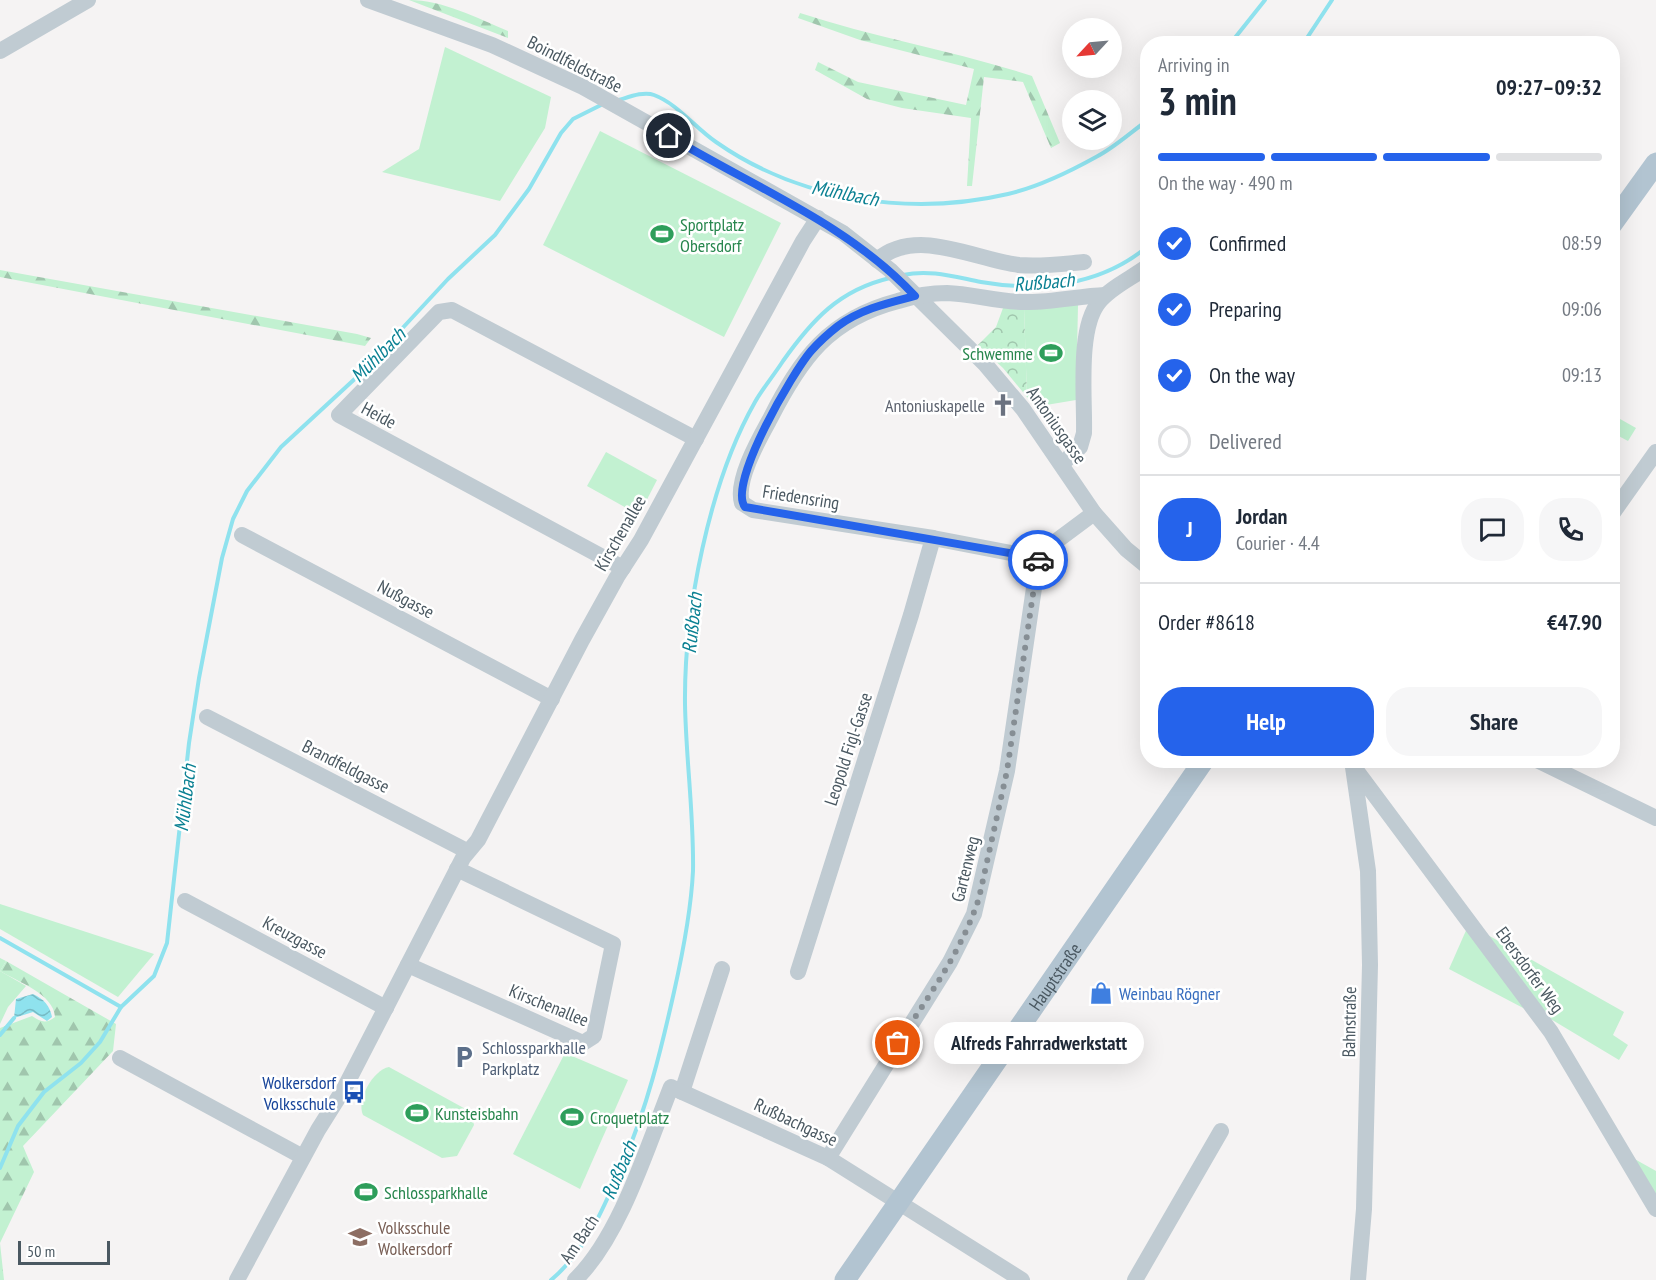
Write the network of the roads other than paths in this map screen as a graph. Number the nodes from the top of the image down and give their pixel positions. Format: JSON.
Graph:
{"nodes":[{"id":1,"x":88,"y":0,"type":"edge"},
{"id":2,"x":368,"y":0,"type":"edge"},
{"id":3,"x":0,"y":51,"type":"edge"},
{"id":4,"x":1656,"y":163,"type":"edge"},
{"id":5,"x":1620,"y":213,"type":"edge"},
{"id":6,"x":818,"y":218,"type":"junction"},
{"id":7,"x":1084,"y":262,"type":"dead end"},
{"id":8,"x":883,"y":265,"type":"junction"},
{"id":9,"x":1140,"y":272,"type":"edge"},
{"id":10,"x":912,"y":292,"type":"junction"},
{"id":11,"x":1106,"y":295,"type":"junction"},
{"id":12,"x":696,"y":439,"type":"junction"},
{"id":13,"x":1656,"y":452,"type":"edge"},
{"id":14,"x":1062,"y":464,"type":"junction"},
{"id":15,"x":1620,"y":503,"type":"edge"},
{"id":16,"x":1094,"y":513,"type":"junction"},
{"id":17,"x":242,"y":535,"type":"dead end"},
{"id":18,"x":933,"y":538,"type":"junction"},
{"id":19,"x":1040,"y":554,"type":"junction"},
{"id":20,"x":1140,"y":560,"type":"edge"},
{"id":21,"x":623,"y":568,"type":"junction"},
{"id":22,"x":552,"y":699,"type":"junction"},
{"id":23,"x":207,"y":717,"type":"dead end"},
{"id":24,"x":1198,"y":768,"type":"edge"},
{"id":25,"x":1354,"y":768,"type":"edge"},
{"id":26,"x":1357,"y":768,"type":"edge"},
{"id":27,"x":1553,"y":768,"type":"edge"},
{"id":28,"x":1656,"y":818,"type":"edge"},
{"id":29,"x":467,"y":851,"type":"junction"},
{"id":30,"x":457,"y":869,"type":"junction"},
{"id":31,"x":185,"y":901,"type":"dead end"},
{"id":32,"x":408,"y":965,"type":"junction"},
{"id":33,"x":722,"y":969,"type":"dead end"},
{"id":34,"x":798,"y":972,"type":"dead end"},
{"id":35,"x":386,"y":1008,"type":"junction"},
{"id":36,"x":120,"y":1058,"type":"dead end"},
{"id":37,"x":677,"y":1089,"type":"junction"},
{"id":38,"x":1221,"y":1131,"type":"dead end"},
{"id":39,"x":303,"y":1157,"type":"junction"},
{"id":40,"x":828,"y":1158,"type":"junction"},
{"id":41,"x":900,"y":1201,"type":"junction"},
{"id":42,"x":1656,"y":1209,"type":"edge"},
{"id":43,"x":237,"y":1280,"type":"edge"},
{"id":44,"x":574,"y":1280,"type":"edge"},
{"id":45,"x":845,"y":1280,"type":"edge"},
{"id":46,"x":1022,"y":1280,"type":"edge"},
{"id":47,"x":1135,"y":1280,"type":"edge"},
{"id":48,"x":1358,"y":1280,"type":"edge"}],
"edges":[{"from":1,"to":3,"type":"street"},
{"from":2,"to":6,"type":"street","name":"Boindlfeldstraße"},
{"from":4,"to":5,"type":"main road"},
{"from":6,"to":8,"type":"street","name":"Antoniusgasse"},
{"from":6,"to":12,"type":"street","name":"Kirschenallee"},
{"from":7,"to":8,"type":"street"},
{"from":8,"to":10,"type":"street","name":"Antoniusgasse"},
{"from":9,"to":11,"type":"street"},
{"from":10,"to":11,"type":"street"},
{"from":10,"to":14,"type":"street","name":"Antoniusgasse"},
{"from":10,"to":18,"type":"street","name":"Friedensring"},
{"from":11,"to":14,"type":"street"},
{"from":12,"to":21,"type":"street","name":"Kirschenallee"},
{"from":12,"to":21,"type":"street","name":"Heide"},
{"from":13,"to":15,"type":"street"},
{"from":14,"to":16,"type":"street","name":"Antoniusgasse"},
{"from":16,"to":19,"type":"street"},
{"from":16,"to":20,"type":"street","name":"Antoniusgasse"},
{"from":17,"to":22,"type":"street","name":"Nußgasse"},
{"from":18,"to":19,"type":"street","name":"Friedensring"},
{"from":18,"to":34,"type":"street","name":"Leopold Figl-Gasse"},
{"from":19,"to":40,"type":"street","name":"Gartenweg"},
{"from":21,"to":22,"type":"street","name":"Kirschenallee"},
{"from":22,"to":29,"type":"street","name":"Kirschenallee"},
{"from":23,"to":29,"type":"street","name":"Brandfeldgasse"},
{"from":24,"to":41,"type":"main road","name":"Hauptstraße"},
{"from":25,"to":48,"type":"street","name":"Bahnstraße"},
{"from":26,"to":42,"type":"street","name":"Ebersdorfer Weg"},
{"from":27,"to":28,"type":"street"},
{"from":29,"to":30,"type":"street","name":"Kirschenallee"},
{"from":30,"to":32,"type":"street","name":"Kirschenallee"},
{"from":30,"to":32,"type":"street","name":"Kirschenallee"},
{"from":31,"to":35,"type":"street","name":"Kreuzgasse"},
{"from":32,"to":35,"type":"street","name":"Kirschenallee"},
{"from":33,"to":37,"type":"street","name":"Am Bach"},
{"from":35,"to":39,"type":"street","name":"Kirschenallee"},
{"from":36,"to":39,"type":"street"},
{"from":37,"to":40,"type":"street","name":"Rußbachgasse"},
{"from":37,"to":44,"type":"street","name":"Am Bach"},
{"from":38,"to":47,"type":"street"},
{"from":39,"to":43,"type":"street","name":"Kirschenallee"},
{"from":40,"to":41,"type":"street","name":"Rußbachgasse"},
{"from":41,"to":45,"type":"main road","name":"Hauptstraße"},
{"from":41,"to":46,"type":"street","name":"Rußbachgasse"}]}
